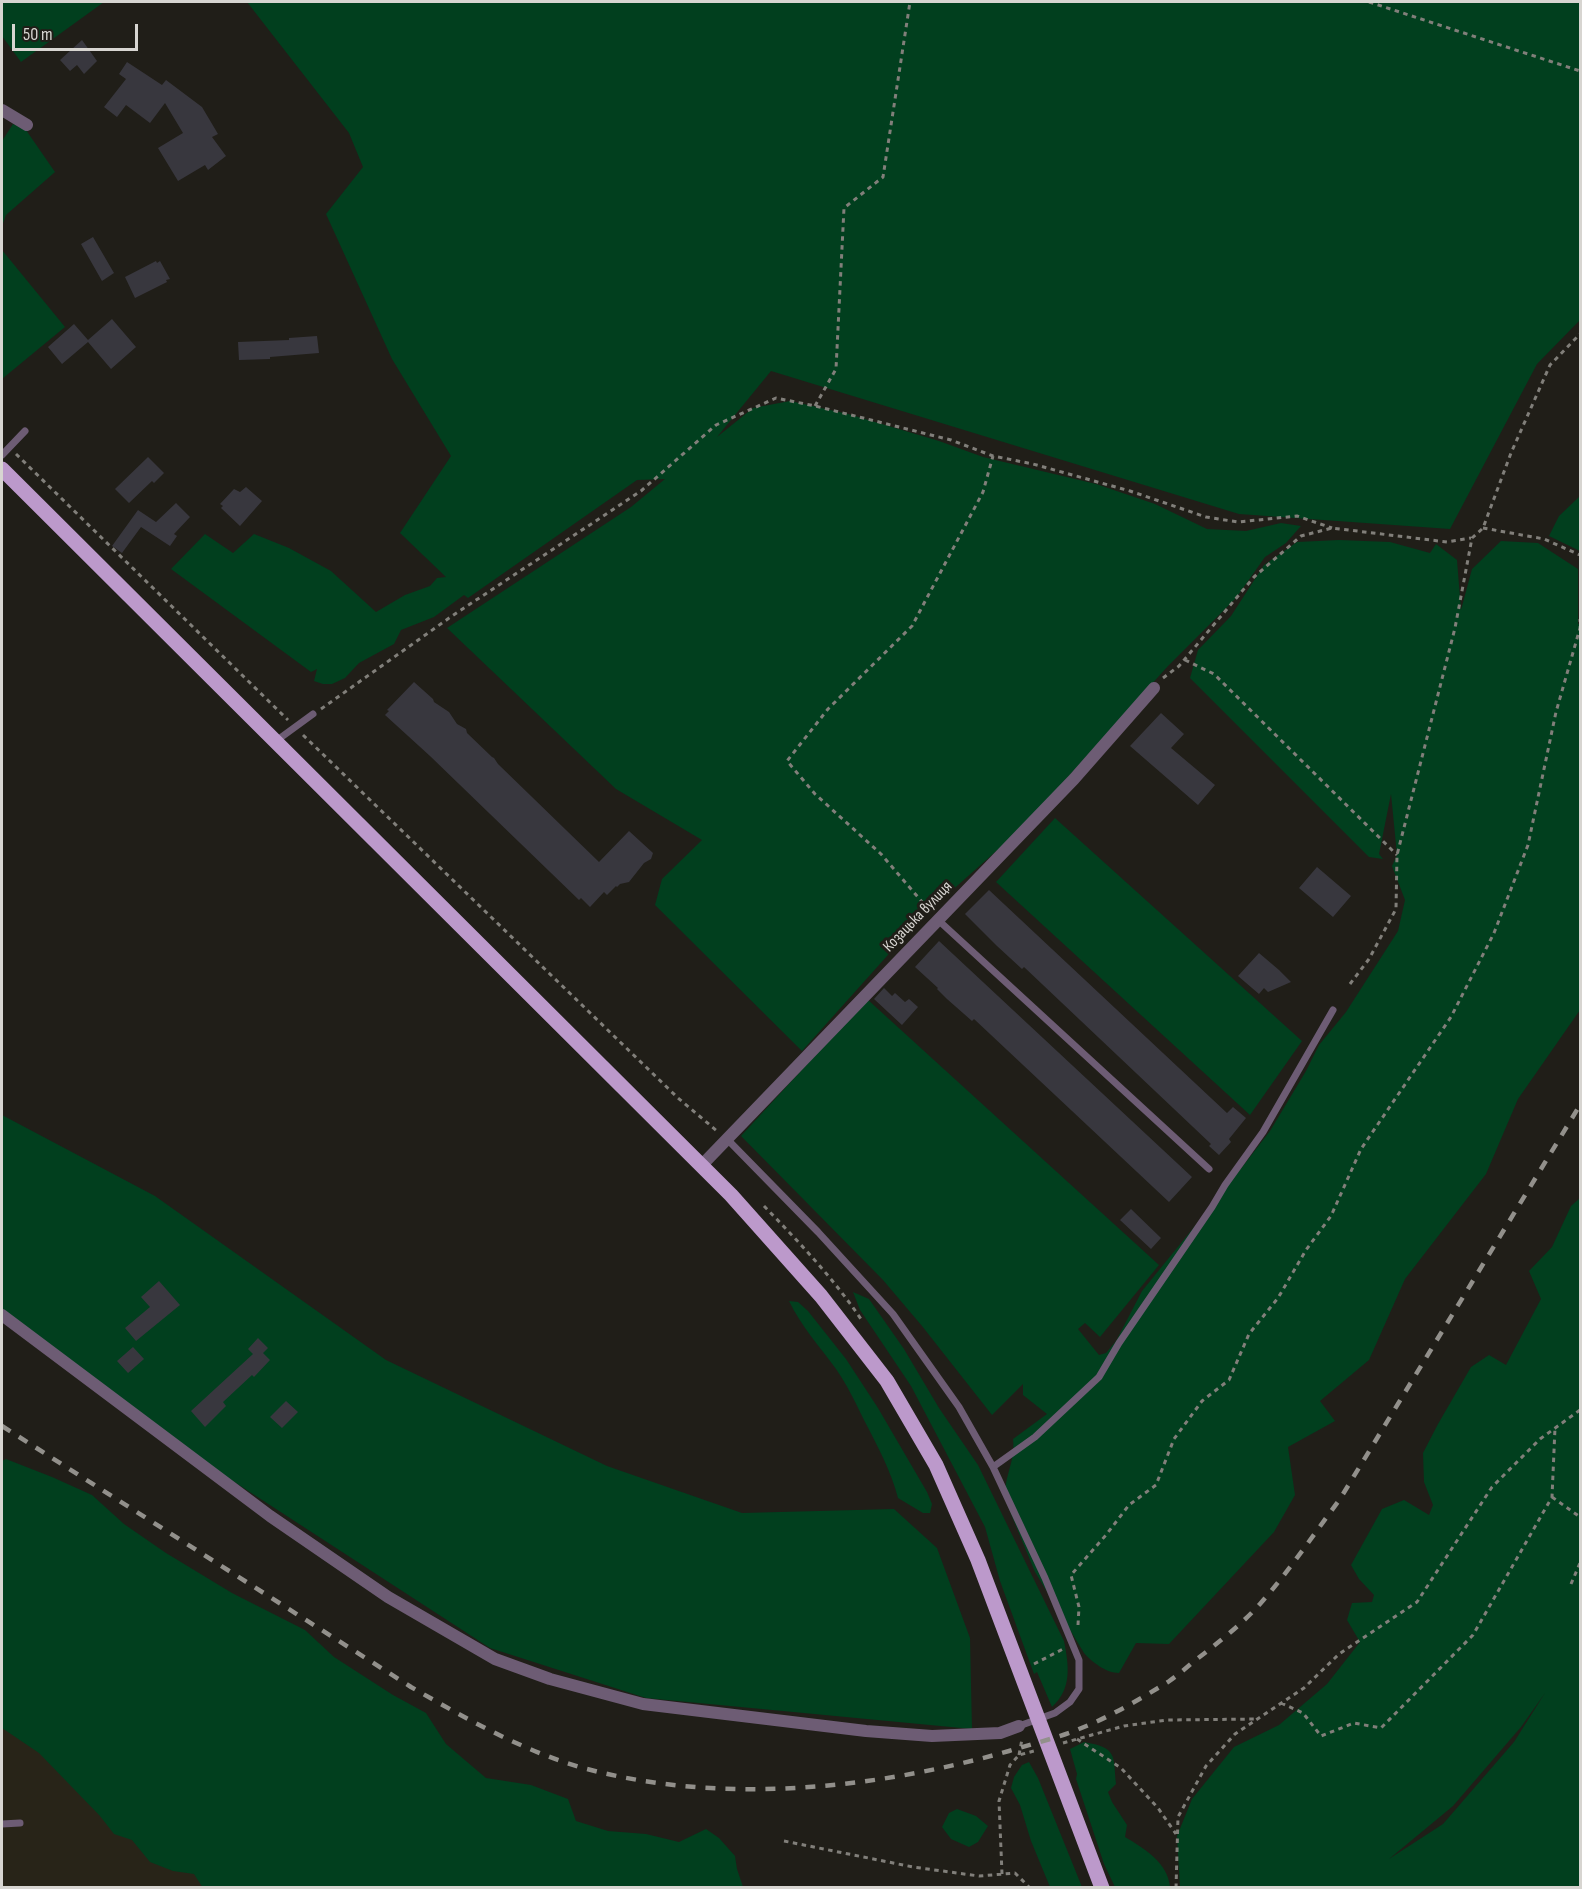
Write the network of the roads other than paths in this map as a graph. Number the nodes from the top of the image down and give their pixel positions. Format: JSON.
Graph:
{"nodes":[{"id":1,"x":2,"y":110,"type":"edge"},
{"id":2,"x":27,"y":125,"type":"dead end"},
{"id":3,"x":25,"y":431,"type":"dead end"},
{"id":4,"x":2,"y":455,"type":"edge"},
{"id":5,"x":2,"y":469,"type":"edge"},
{"id":6,"x":1154,"y":688,"type":"road end"},
{"id":7,"x":313,"y":714,"type":"road end"},
{"id":8,"x":276,"y":741,"type":"junction"},
{"id":9,"x":937,"y":920,"type":"junction"},
{"id":10,"x":1333,"y":1010,"type":"dead end"},
{"id":11,"x":727,"y":1139,"type":"junction"},
{"id":12,"x":702,"y":1165,"type":"junction"},
{"id":13,"x":1209,"y":1169,"type":"dead end"},
{"id":14,"x":2,"y":1314,"type":"edge"},
{"id":15,"x":993,"y":1467,"type":"junction"},
{"id":16,"x":1019,"y":1726,"type":"joint"},
{"id":17,"x":20,"y":1823,"type":"dead end"},
{"id":18,"x":2,"y":1824,"type":"edge"},
{"id":19,"x":1102,"y":1887,"type":"edge"}],
"edges":[{"from":1,"to":2,"type":"street"},
{"from":3,"to":4,"type":"lane"},
{"from":5,"to":8,"type":"main road"},
{"from":6,"to":9,"type":"street","name":"Козацька вулиця"},
{"from":7,"to":8,"type":"lane"},
{"from":8,"to":12,"type":"main road"},
{"from":9,"to":11,"type":"street","name":"Козацька вулиця"},
{"from":9,"to":13,"type":"lane"},
{"from":10,"to":15,"type":"lane"},
{"from":11,"to":12,"type":"street","name":"Козацька вулиця"},
{"from":11,"to":15,"type":"lane"},
{"from":12,"to":19,"type":"main road"},
{"from":14,"to":16,"type":"street"},
{"from":15,"to":16,"type":"lane"},
{"from":17,"to":18,"type":"lane"}]}
